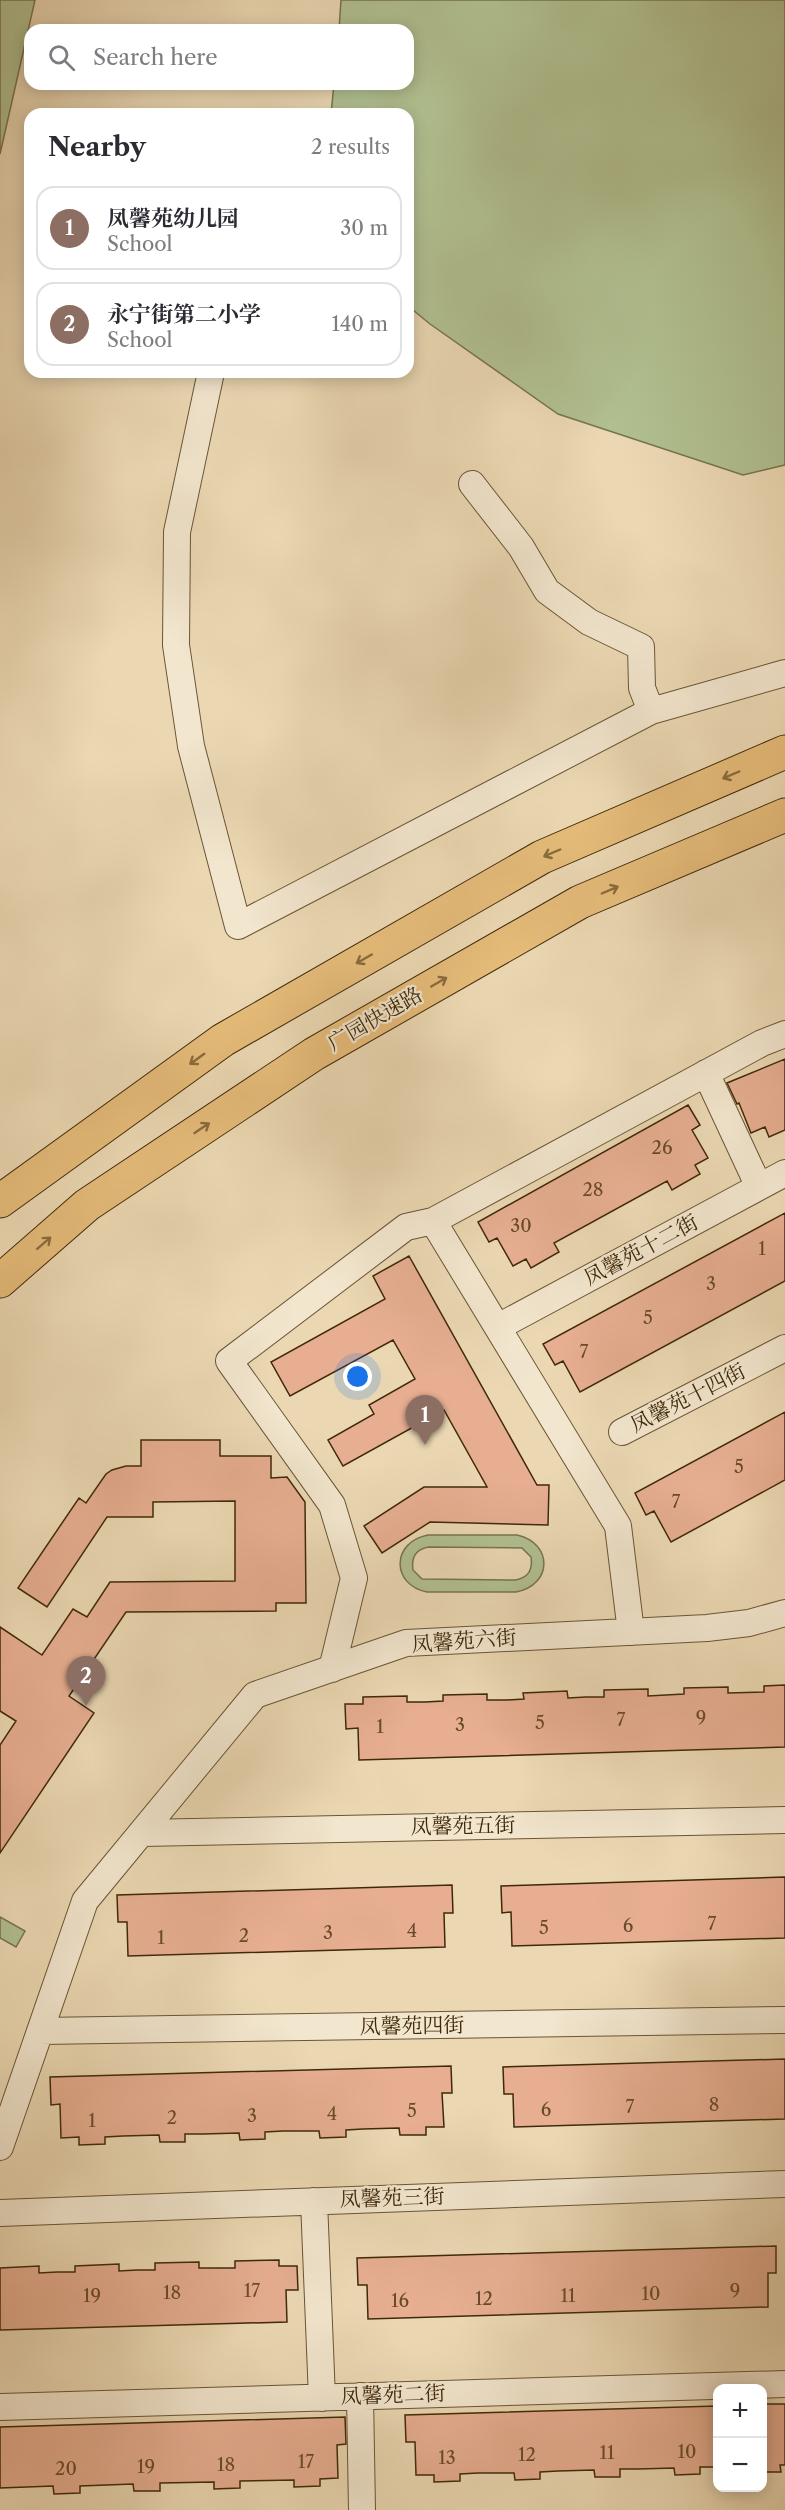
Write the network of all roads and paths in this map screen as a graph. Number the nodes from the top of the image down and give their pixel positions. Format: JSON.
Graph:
{"nodes":[{"id":1,"x":210,"y":378,"type":"edge"},
{"id":2,"x":472,"y":484,"type":"dead end"},
{"id":3,"x":785,"y":673,"type":"edge"},
{"id":4,"x":651,"y":711,"type":"junction"},
{"id":5,"x":785,"y":752,"type":"edge"},
{"id":6,"x":785,"y":815,"type":"edge"},
{"id":7,"x":785,"y":1034,"type":"edge"},
{"id":8,"x":706,"y":1073,"type":"junction"},
{"id":9,"x":785,"y":1173,"type":"edge"},
{"id":10,"x":759,"y":1187,"type":"junction"},
{"id":11,"x":0,"y":1201,"type":"edge"},
{"id":12,"x":433,"y":1221,"type":"junction"},
{"id":13,"x":0,"y":1281,"type":"edge"},
{"id":14,"x":498,"y":1328,"type":"junction"},
{"id":15,"x":785,"y":1348,"type":"edge"},
{"id":16,"x":622,"y":1432,"type":"dead end"},
{"id":17,"x":785,"y":1613,"type":"edge"},
{"id":18,"x":631,"y":1632,"type":"junction"},
{"id":19,"x":332,"y":1669,"type":"junction"},
{"id":20,"x":785,"y":1820,"type":"edge"},
{"id":21,"x":142,"y":1833,"type":"junction"},
{"id":22,"x":785,"y":2020,"type":"edge"},
{"id":23,"x":40,"y":2031,"type":"junction"},
{"id":24,"x":0,"y":2147,"type":"edge"},
{"id":25,"x":785,"y":2184,"type":"edge"},
{"id":26,"x":314,"y":2201,"type":"junction"},
{"id":27,"x":0,"y":2213,"type":"edge"},
{"id":28,"x":785,"y":2384,"type":"edge"},
{"id":29,"x":360,"y":2396,"type":"junction"},
{"id":30,"x":321,"y":2398,"type":"junction"},
{"id":31,"x":0,"y":2407,"type":"edge"},
{"id":32,"x":362,"y":2510,"type":"edge"}],
"edges":[{"from":1,"to":4,"type":"street"},
{"from":2,"to":4,"type":"street"},
{"from":3,"to":4,"type":"street"},
{"from":5,"to":11,"type":"highway","one_way":true},
{"from":13,"to":6,"type":"highway","name":"广园快速路","one_way":true},
{"from":7,"to":8,"type":"street"},
{"from":8,"to":10,"type":"street"},
{"from":8,"to":12,"type":"street"},
{"from":9,"to":10,"type":"street","name":"凤馨苑十二街"},
{"from":10,"to":14,"type":"street","name":"凤馨苑十二街"},
{"from":12,"to":14,"type":"street"},
{"from":12,"to":19,"type":"street"},
{"from":14,"to":18,"type":"street"},
{"from":15,"to":16,"type":"street","name":"凤馨苑十四街"},
{"from":17,"to":18,"type":"street","name":"凤馨苑六街"},
{"from":18,"to":19,"type":"street","name":"凤馨苑六街"},
{"from":19,"to":21,"type":"street","name":"凤馨苑六街"},
{"from":20,"to":21,"type":"street","name":"凤馨苑五街"},
{"from":21,"to":23,"type":"street","name":"凤馨苑六街"},
{"from":22,"to":23,"type":"street","name":"凤馨苑四街"},
{"from":23,"to":24,"type":"street","name":"凤馨苑六街"},
{"from":25,"to":26,"type":"street","name":"凤馨苑三街"},
{"from":26,"to":27,"type":"street","name":"凤馨苑三街"},
{"from":26,"to":30,"type":"street"},
{"from":28,"to":29,"type":"street","name":"凤馨苑二街"},
{"from":29,"to":30,"type":"street","name":"凤馨苑二街"},
{"from":29,"to":32,"type":"street"},
{"from":30,"to":31,"type":"street","name":"凤馨苑二街"}]}
